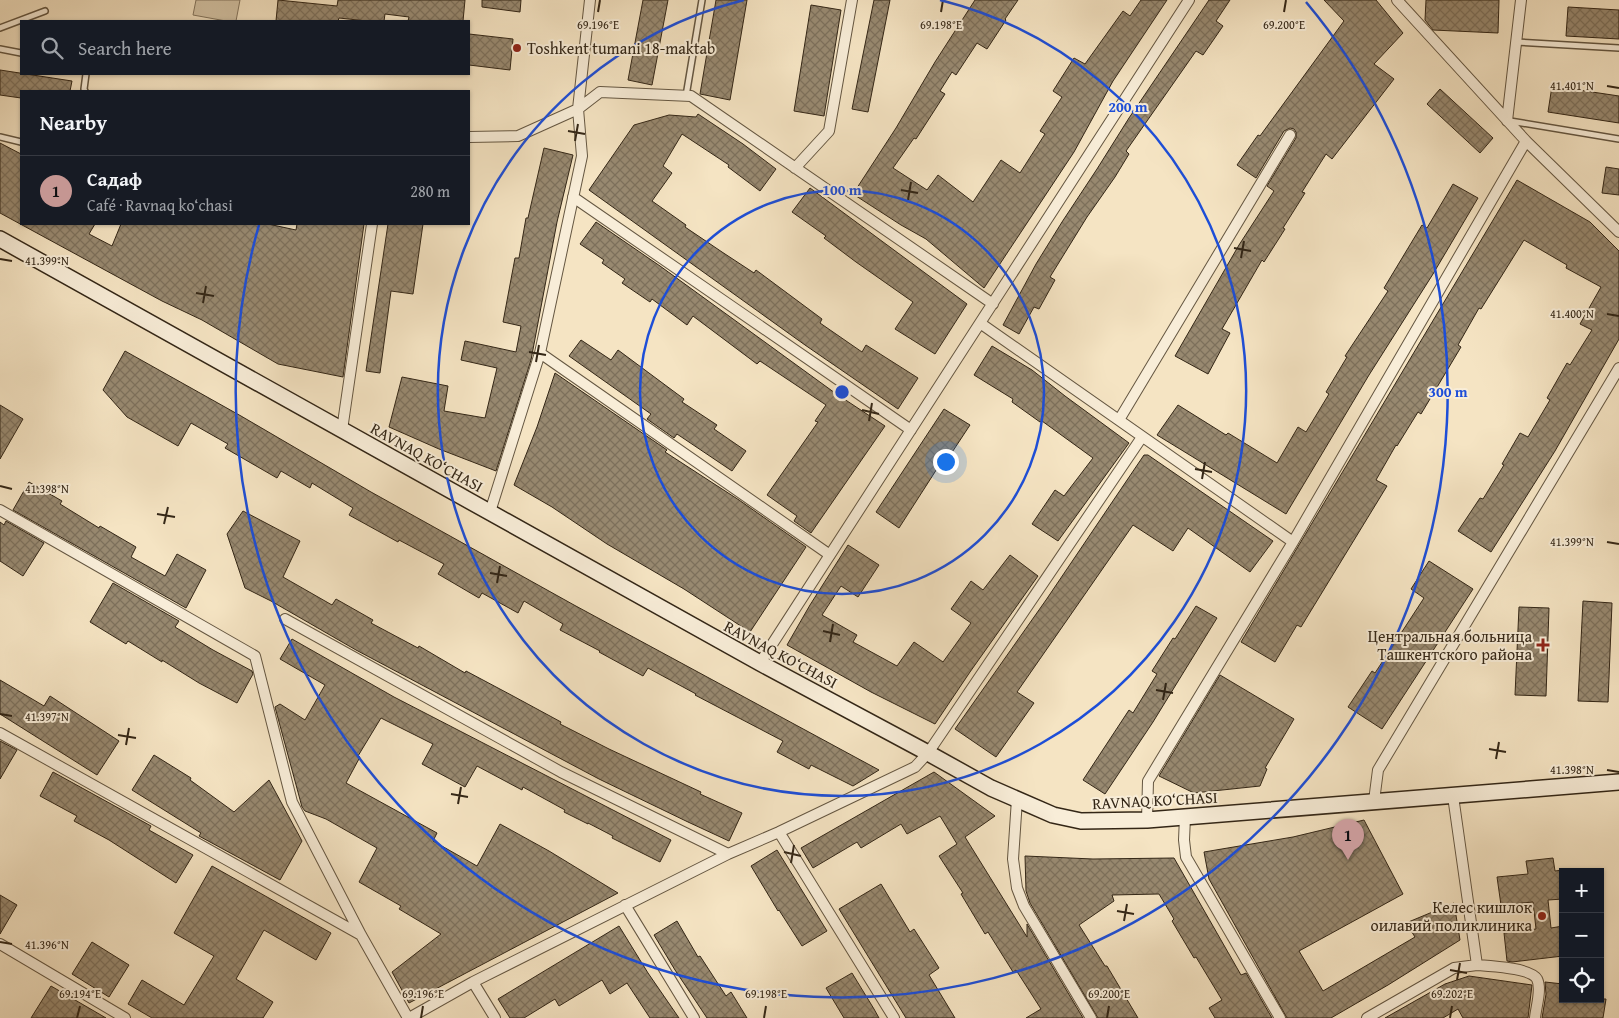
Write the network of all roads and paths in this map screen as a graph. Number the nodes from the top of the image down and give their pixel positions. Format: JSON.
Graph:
{"nodes":[{"id":1,"x":590,"y":0,"type":"edge"},
{"id":2,"x":702,"y":0,"type":"edge"},
{"id":3,"x":852,"y":0,"type":"edge"},
{"id":4,"x":1189,"y":0,"type":"edge"},
{"id":5,"x":1397,"y":0,"type":"edge"},
{"id":6,"x":1521,"y":0,"type":"edge"},
{"id":7,"x":45,"y":11,"type":"dead end"},
{"id":8,"x":20,"y":20,"type":"edge"},
{"id":9,"x":21,"y":20,"type":"edge"},
{"id":10,"x":0,"y":28,"type":"edge"},
{"id":11,"x":1516,"y":42,"type":"junction"},
{"id":12,"x":1619,"y":48,"type":"edge"},
{"id":13,"x":0,"y":49,"type":"edge"},
{"id":14,"x":20,"y":53,"type":"edge"},
{"id":15,"x":86,"y":75,"type":"edge"},
{"id":16,"x":84,"y":90,"type":"edge"},
{"id":17,"x":686,"y":96,"type":"junction"},
{"id":18,"x":578,"y":109,"type":"junction"},
{"id":19,"x":1507,"y":120,"type":"junction"},
{"id":20,"x":1290,"y":135,"type":"dead end"},
{"id":21,"x":0,"y":136,"type":"edge"},
{"id":22,"x":470,"y":137,"type":"edge"},
{"id":23,"x":1619,"y":139,"type":"edge"},
{"id":24,"x":1526,"y":141,"type":"junction"},
{"id":25,"x":20,"y":142,"type":"edge"},
{"id":26,"x":795,"y":168,"type":"junction"},
{"id":27,"x":573,"y":197,"type":"junction"},
{"id":28,"x":372,"y":225,"type":"edge"},
{"id":29,"x":1619,"y":232,"type":"edge"},
{"id":30,"x":0,"y":239,"type":"edge"},
{"id":31,"x":993,"y":304,"type":"junction"},
{"id":32,"x":980,"y":323,"type":"junction"},
{"id":33,"x":540,"y":353,"type":"junction"},
{"id":34,"x":1619,"y":368,"type":"edge"},
{"id":35,"x":1119,"y":420,"type":"junction"},
{"id":36,"x":342,"y":430,"type":"junction"},
{"id":37,"x":911,"y":430,"type":"junction"},
{"id":38,"x":1142,"y":437,"type":"junction"},
{"id":39,"x":0,"y":510,"type":"edge"},
{"id":40,"x":490,"y":512,"type":"junction"},
{"id":41,"x":1293,"y":542,"type":"junction"},
{"id":42,"x":830,"y":555,"type":"junction"},
{"id":43,"x":284,"y":619,"type":"dead end"},
{"id":44,"x":760,"y":663,"type":"junction"},
{"id":45,"x":0,"y":732,"type":"edge"},
{"id":46,"x":928,"y":753,"type":"junction"},
{"id":47,"x":1619,"y":782,"type":"edge"},
{"id":48,"x":1453,"y":796,"type":"junction"},
{"id":49,"x":1017,"y":799,"type":"junction"},
{"id":50,"x":1374,"y":801,"type":"junction"},
{"id":51,"x":1185,"y":817,"type":"junction"},
{"id":52,"x":1147,"y":820,"type":"junction"},
{"id":53,"x":779,"y":832,"type":"junction"},
{"id":54,"x":728,"y":854,"type":"junction"},
{"id":55,"x":625,"y":905,"type":"junction"},
{"id":56,"x":361,"y":935,"type":"junction"},
{"id":57,"x":0,"y":944,"type":"edge"},
{"id":58,"x":1477,"y":965,"type":"junction"},
{"id":59,"x":472,"y":982,"type":"junction"},
{"id":60,"x":125,"y":1018,"type":"edge"},
{"id":61,"x":409,"y":1018,"type":"edge"},
{"id":62,"x":495,"y":1018,"type":"edge"},
{"id":63,"x":694,"y":1018,"type":"edge"},
{"id":64,"x":894,"y":1018,"type":"edge"},
{"id":65,"x":1091,"y":1018,"type":"edge"},
{"id":66,"x":1280,"y":1018,"type":"edge"},
{"id":67,"x":1367,"y":1018,"type":"edge"},
{"id":68,"x":1535,"y":1018,"type":"edge"}],
"edges":[{"from":1,"to":18,"type":"street"},
{"from":2,"to":17,"type":"lane"},
{"from":3,"to":26,"type":"street"},
{"from":4,"to":31,"type":"street"},
{"from":5,"to":19,"type":"street"},
{"from":6,"to":11,"type":"street"},
{"from":7,"to":9,"type":"lane"},
{"from":8,"to":10,"type":"lane"},
{"from":11,"to":12,"type":"lane"},
{"from":11,"to":19,"type":"street"},
{"from":13,"to":14,"type":"lane"},
{"from":15,"to":16,"type":"lane"},
{"from":17,"to":18,"type":"street"},
{"from":17,"to":26,"type":"street"},
{"from":18,"to":22,"type":"street"},
{"from":18,"to":27,"type":"street"},
{"from":19,"to":23,"type":"lane"},
{"from":19,"to":24,"type":"street"},
{"from":20,"to":35,"type":"street"},
{"from":21,"to":25,"type":"lane"},
{"from":24,"to":29,"type":"street"},
{"from":24,"to":41,"type":"street"},
{"from":26,"to":31,"type":"street"},
{"from":27,"to":33,"type":"street"},
{"from":27,"to":37,"type":"street"},
{"from":28,"to":36,"type":"street"},
{"from":30,"to":36,"type":"street","name":"RAVNAQ KO‘CHASI"},
{"from":31,"to":32,"type":"street"},
{"from":32,"to":35,"type":"street"},
{"from":32,"to":37,"type":"street"},
{"from":33,"to":40,"type":"street"},
{"from":33,"to":42,"type":"street"},
{"from":34,"to":50,"type":"street"},
{"from":35,"to":38,"type":"street"},
{"from":36,"to":40,"type":"street","name":"RAVNAQ KO‘CHASI"},
{"from":37,"to":42,"type":"street"},
{"from":38,"to":41,"type":"street"},
{"from":38,"to":46,"type":"street"},
{"from":39,"to":56,"type":"street"},
{"from":40,"to":44,"type":"street","name":"RAVNAQ KO‘CHASI"},
{"from":41,"to":52,"type":"street"},
{"from":42,"to":44,"type":"street"},
{"from":43,"to":54,"type":"street"},
{"from":44,"to":46,"type":"street","name":"RAVNAQ KO‘CHASI"},
{"from":45,"to":56,"type":"street"},
{"from":46,"to":49,"type":"street","name":"RAVNAQ KO‘CHASI"},
{"from":46,"to":53,"type":"street"},
{"from":47,"to":48,"type":"street","name":"RAVNAQ KO‘CHASI"},
{"from":48,"to":50,"type":"street","name":"RAVNAQ KO‘CHASI"},
{"from":48,"to":58,"type":"street"},
{"from":49,"to":52,"type":"street","name":"RAVNAQ KO‘CHASI"},
{"from":49,"to":65,"type":"street"},
{"from":50,"to":51,"type":"street","name":"RAVNAQ KO‘CHASI"},
{"from":51,"to":52,"type":"street","name":"RAVNAQ KO‘CHASI"},
{"from":51,"to":66,"type":"street"},
{"from":53,"to":54,"type":"street"},
{"from":53,"to":64,"type":"street"},
{"from":54,"to":55,"type":"street"},
{"from":55,"to":59,"type":"street"},
{"from":55,"to":63,"type":"street"},
{"from":56,"to":61,"type":"street"},
{"from":57,"to":60,"type":"street"},
{"from":58,"to":67,"type":"street"},
{"from":58,"to":68,"type":"street"},
{"from":59,"to":61,"type":"street"},
{"from":59,"to":62,"type":"street"}]}
